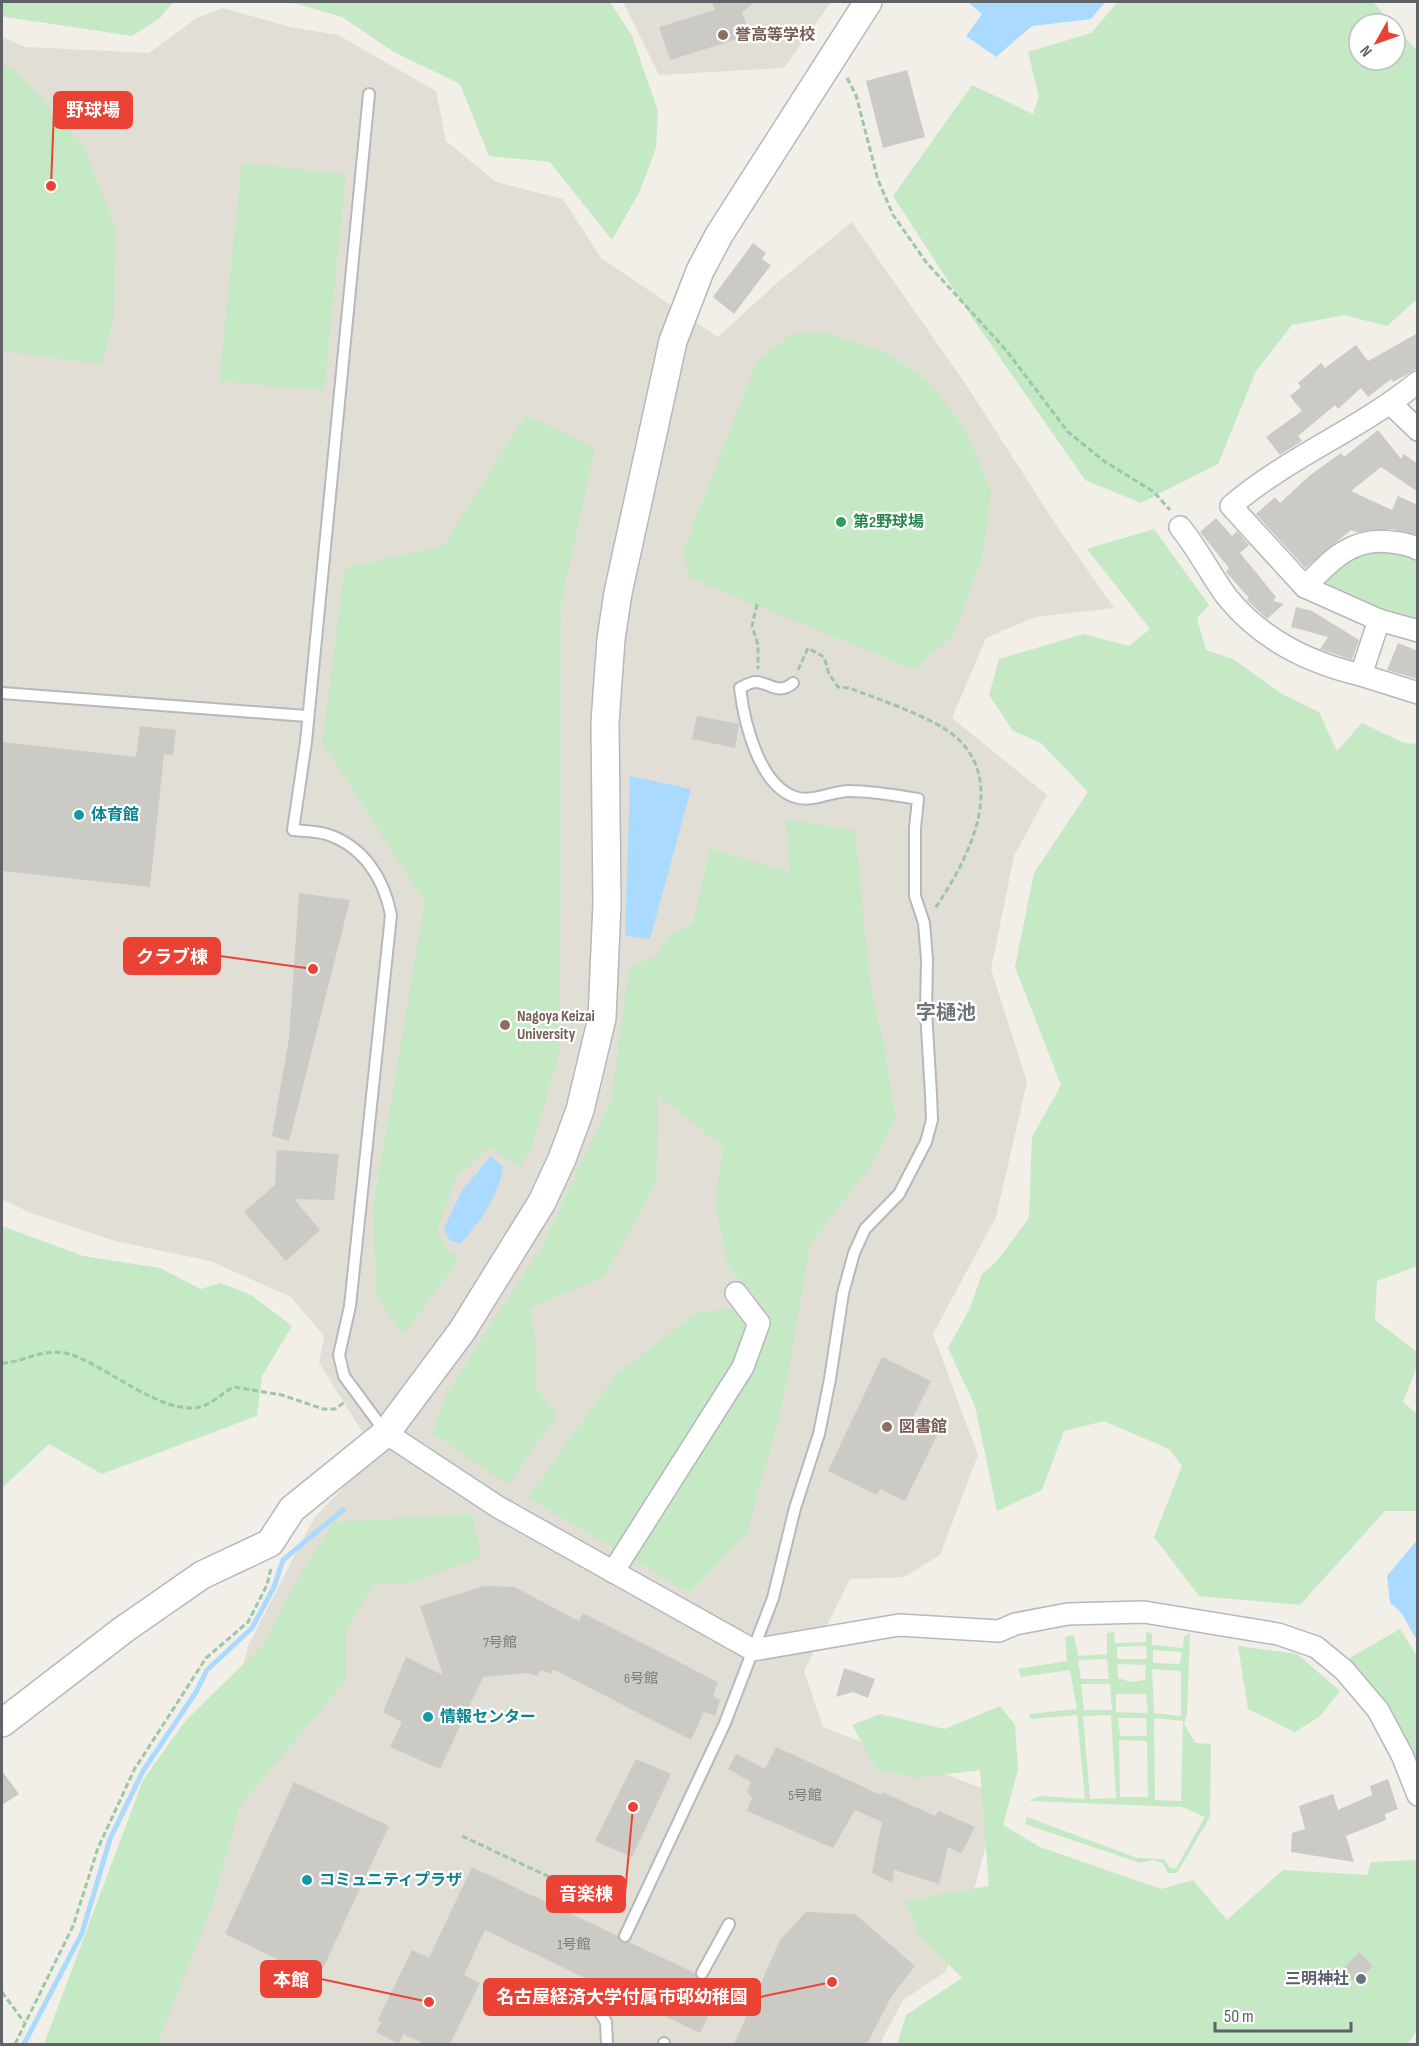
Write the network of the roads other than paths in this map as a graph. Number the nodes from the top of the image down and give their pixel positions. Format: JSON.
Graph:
{"nodes":[{"id":1,"x":868,"y":2,"type":"edge"},
{"id":2,"x":369,"y":94,"type":"dead end"},
{"id":3,"x":1418,"y":382,"type":"edge"},
{"id":4,"x":1391,"y":404,"type":"junction"},
{"id":5,"x":1418,"y":430,"type":"edge"},
{"id":6,"x":1180,"y":527,"type":"road end"},
{"id":7,"x":1418,"y":549,"type":"edge"},
{"id":8,"x":1305,"y":587,"type":"junction"},
{"id":9,"x":1379,"y":620,"type":"junction"},
{"id":10,"x":1418,"y":631,"type":"edge"},
{"id":11,"x":1361,"y":675,"type":"junction"},
{"id":12,"x":793,"y":683,"type":"road end"},
{"id":13,"x":2,"y":693,"type":"edge"},
{"id":14,"x":1418,"y":693,"type":"edge"},
{"id":15,"x":307,"y":716,"type":"junction"},
{"id":16,"x":736,"y":1293,"type":"dead end"},
{"id":17,"x":386,"y":1433,"type":"junction"},
{"id":18,"x":613,"y":1572,"type":"junction"},
{"id":19,"x":753,"y":1650,"type":"junction"},
{"id":20,"x":2,"y":1723,"type":"edge"},
{"id":21,"x":1414,"y":1773,"type":"edge"},
{"id":22,"x":1418,"y":1795,"type":"edge"},
{"id":23,"x":729,"y":1924,"type":"dead end"},
{"id":24,"x":625,"y":1936,"type":"dead end"},
{"id":25,"x":702,"y":1973,"type":"dead end"},
{"id":26,"x":596,"y":2006,"type":"dead end"},
{"id":27,"x":607,"y":2044,"type":"edge"}],
"edges":[{"from":1,"to":17,"type":"street"},
{"from":2,"to":15,"type":"lane"},
{"from":3,"to":4,"type":"street"},
{"from":4,"to":5,"type":"street"},
{"from":4,"to":8,"type":"street"},
{"from":6,"to":11,"type":"street"},
{"from":7,"to":8,"type":"street"},
{"from":8,"to":9,"type":"street"},
{"from":9,"to":10,"type":"street"},
{"from":9,"to":11,"type":"street"},
{"from":11,"to":14,"type":"street"},
{"from":12,"to":19,"type":"lane"},
{"from":13,"to":15,"type":"lane"},
{"from":15,"to":17,"type":"lane"},
{"from":16,"to":18,"type":"street"},
{"from":17,"to":18,"type":"street"},
{"from":17,"to":20,"type":"street"},
{"from":18,"to":19,"type":"street"},
{"from":19,"to":21,"type":"street"},
{"from":19,"to":24,"type":"lane"},
{"from":21,"to":22,"type":"street"},
{"from":23,"to":25,"type":"lane"},
{"from":26,"to":27,"type":"lane"}]}
